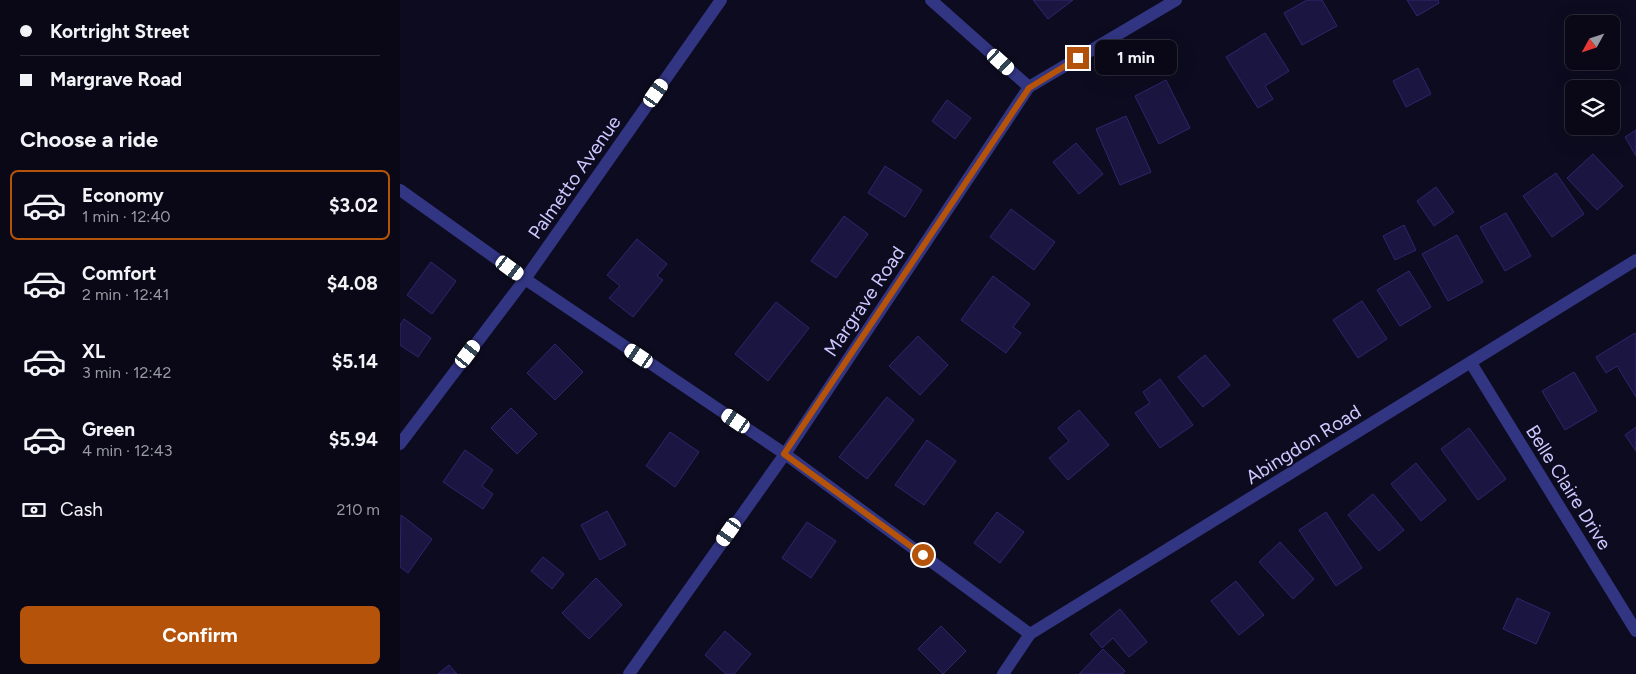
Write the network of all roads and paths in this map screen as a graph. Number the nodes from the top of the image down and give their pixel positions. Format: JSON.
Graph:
{"nodes":[{"id":1,"x":721,"y":0,"type":"edge"},
{"id":2,"x":931,"y":0,"type":"edge"},
{"id":3,"x":1176,"y":0,"type":"edge"},
{"id":4,"x":1029,"y":88,"type":"junction"},
{"id":5,"x":400,"y":190,"type":"edge"},
{"id":6,"x":1636,"y":260,"type":"edge"},
{"id":7,"x":525,"y":279,"type":"junction"},
{"id":8,"x":1471,"y":363,"type":"junction"},
{"id":9,"x":400,"y":444,"type":"edge"},
{"id":10,"x":784,"y":454,"type":"junction"},
{"id":11,"x":1636,"y":631,"type":"edge"},
{"id":12,"x":1030,"y":634,"type":"junction"},
{"id":13,"x":629,"y":674,"type":"edge"},
{"id":14,"x":1003,"y":674,"type":"edge"}],
"edges":[{"from":1,"to":7,"type":"street","name":"Palmetto Avenue"},
{"from":2,"to":4,"type":"street"},
{"from":3,"to":4,"type":"street","name":"Margrave Road"},
{"from":4,"to":10,"type":"street","name":"Margrave Road"},
{"from":5,"to":7,"type":"street"},
{"from":6,"to":8,"type":"street","name":"Abingdon Road"},
{"from":7,"to":9,"type":"street","name":"Palmetto Avenue"},
{"from":7,"to":10,"type":"street"},
{"from":8,"to":11,"type":"street","name":"Belle Claire Drive"},
{"from":8,"to":12,"type":"street","name":"Abingdon Road"},
{"from":10,"to":12,"type":"street"},
{"from":10,"to":13,"type":"street","name":"Margrave Road"},
{"from":12,"to":14,"type":"street","name":"Abingdon Road"}]}
